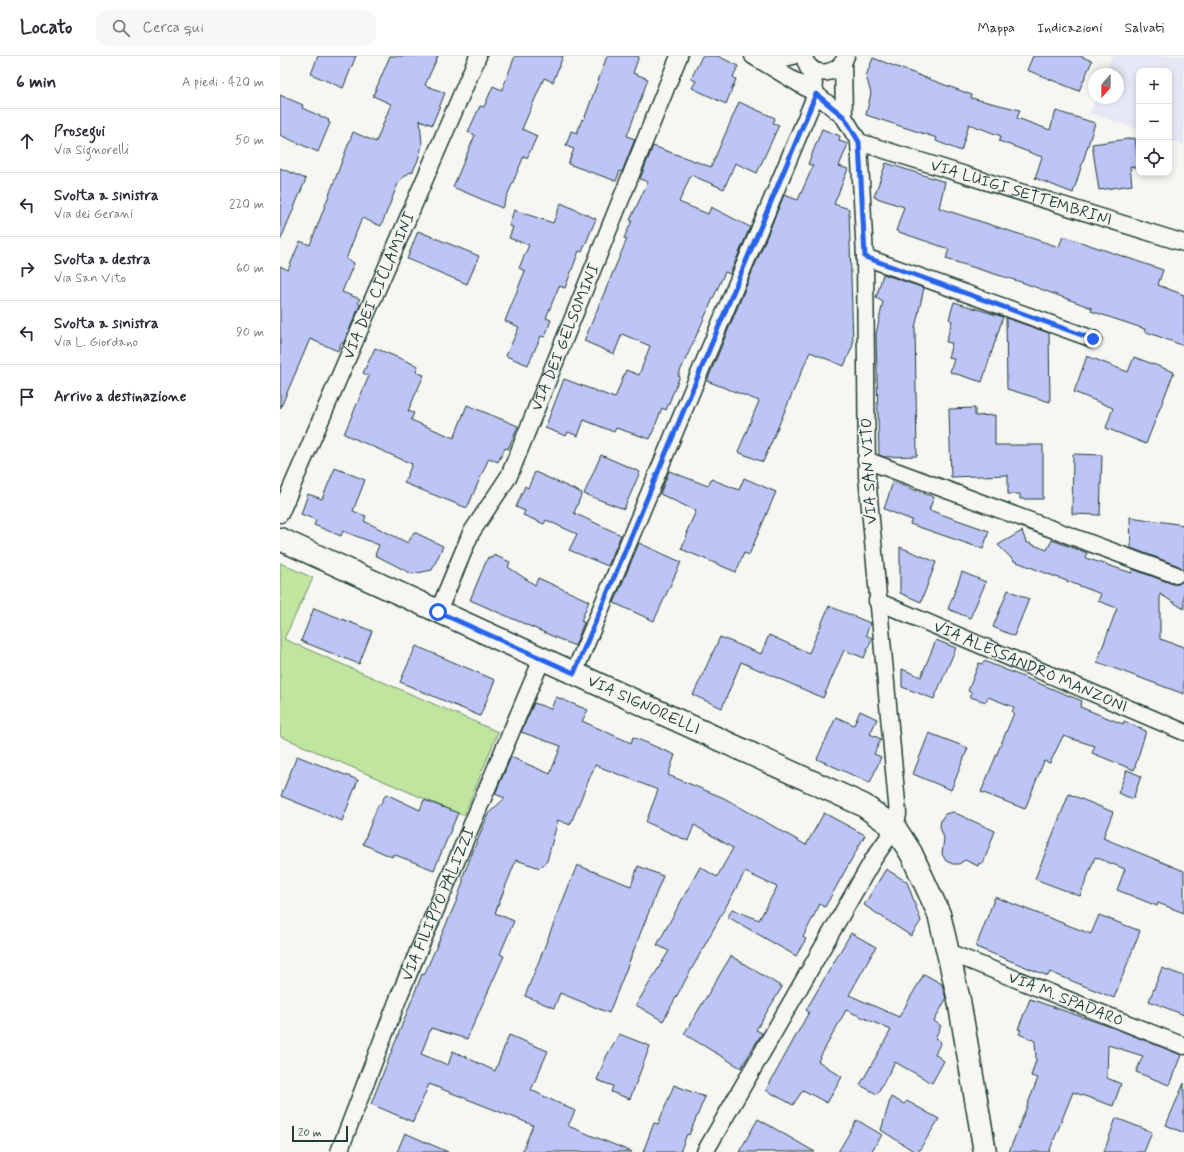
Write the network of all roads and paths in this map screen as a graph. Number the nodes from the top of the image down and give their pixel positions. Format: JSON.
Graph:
{"nodes":[{"id":1,"x":478,"y":56,"type":"edge"},
{"id":2,"x":679,"y":56,"type":"edge"},
{"id":3,"x":753,"y":56,"type":"edge"},
{"id":4,"x":757,"y":56,"type":"edge"},
{"id":5,"x":844,"y":60,"type":"edge"},
{"id":6,"x":808,"y":65,"type":"edge"},
{"id":7,"x":791,"y":78,"type":"junction"},
{"id":8,"x":816,"y":94,"type":"junction"},
{"id":9,"x":844,"y":117,"type":"junction"},
{"id":10,"x":859,"y":142,"type":"junction"},
{"id":11,"x":1184,"y":243,"type":"edge"},
{"id":12,"x":865,"y":257,"type":"junction"},
{"id":13,"x":1093,"y":339,"type":"dead end"},
{"id":14,"x":866,"y":460,"type":"junction"},
{"id":15,"x":280,"y":514,"type":"edge"},
{"id":16,"x":280,"y":539,"type":"edge"},
{"id":17,"x":1176,"y":576,"type":"dead end"},
{"id":18,"x":877,"y":601,"type":"junction"},
{"id":19,"x":438,"y":612,"type":"junction"},
{"id":20,"x":542,"y":659,"type":"junction"},
{"id":21,"x":574,"y":673,"type":"junction"},
{"id":22,"x":1184,"y":732,"type":"edge"},
{"id":23,"x":895,"y":828,"type":"junction"},
{"id":24,"x":948,"y":952,"type":"junction"},
{"id":25,"x":1184,"y":1046,"type":"edge"},
{"id":26,"x":339,"y":1152,"type":"edge"},
{"id":27,"x":705,"y":1152,"type":"edge"},
{"id":28,"x":985,"y":1152,"type":"edge"}],
"edges":[{"from":1,"to":15,"type":"street","name":"VIA DEI CICLAMINI"},
{"from":2,"to":19,"type":"street","name":"VIA DEI GELSOMINI"},
{"from":3,"to":7,"type":"street","name":"VIA SAN VITO"},
{"from":4,"to":6,"type":"street"},
{"from":5,"to":6,"type":"street"},
{"from":5,"to":9,"type":"street","name":"VIA SAN VITO"},
{"from":6,"to":7,"type":"street"},
{"from":6,"to":8,"type":"street"},
{"from":7,"to":8,"type":"street","name":"VIA SAN VITO"},
{"from":8,"to":9,"type":"street","name":"VIA SAN VITO"},
{"from":8,"to":21,"type":"street"},
{"from":9,"to":10,"type":"street","name":"VIA SAN VITO"},
{"from":10,"to":11,"type":"street","name":"VIA LUIGI SETTEMBRINI"},
{"from":10,"to":12,"type":"street","name":"VIA SAN VITO"},
{"from":12,"to":13,"type":"street"},
{"from":12,"to":14,"type":"street","name":"VIA SAN VITO"},
{"from":14,"to":17,"type":"street"},
{"from":14,"to":18,"type":"street","name":"VIA SAN VITO"},
{"from":16,"to":19,"type":"street","name":"VIA SIGNORELLI"},
{"from":18,"to":22,"type":"street","name":"VIA ALESSANDRO MANZONI"},
{"from":18,"to":23,"type":"street","name":"VIA SAN VITO"},
{"from":19,"to":20,"type":"street","name":"VIA SIGNORELLI"},
{"from":20,"to":21,"type":"street","name":"VIA SIGNORELLI"},
{"from":20,"to":26,"type":"street","name":"VIA FILIPPO PALIZZI"},
{"from":21,"to":23,"type":"street","name":"VIA SIGNORELLI"},
{"from":23,"to":24,"type":"street"},
{"from":23,"to":27,"type":"street"},
{"from":24,"to":25,"type":"street","name":"VIA M. SPADARO"},
{"from":24,"to":28,"type":"street"}]}
